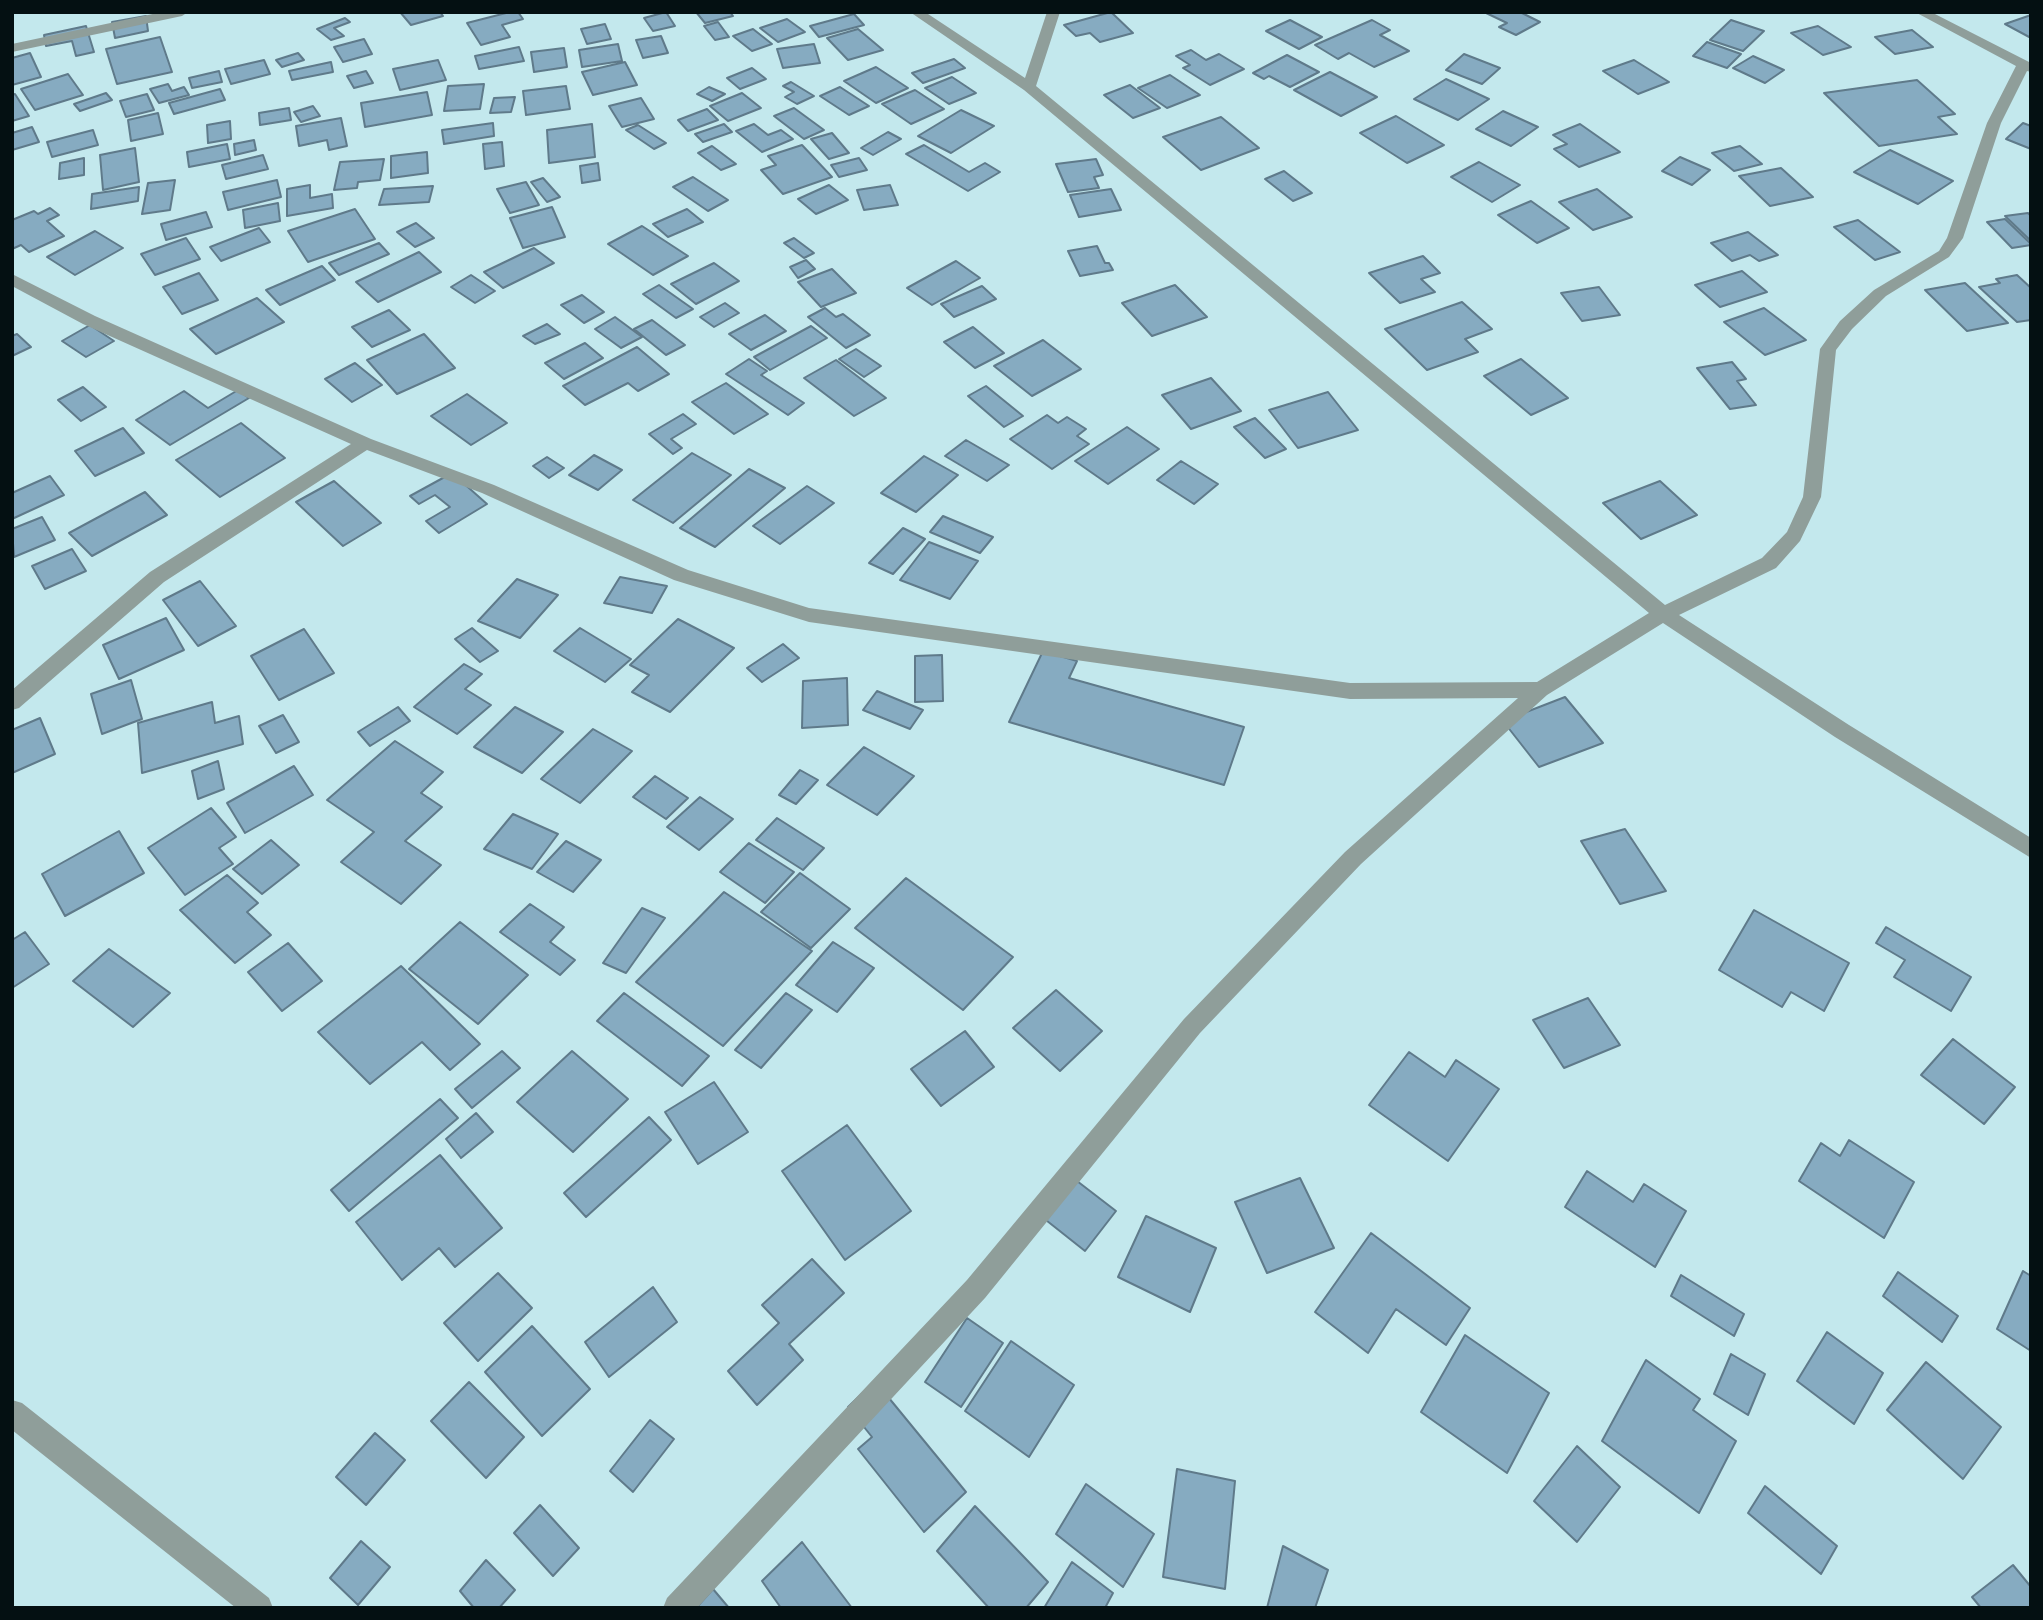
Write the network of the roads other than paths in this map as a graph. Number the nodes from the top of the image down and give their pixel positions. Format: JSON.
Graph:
{"nodes":[{"id":1,"x":182,"y":12,"type":"edge"},
{"id":2,"x":916,"y":12,"type":"edge"},
{"id":3,"x":1054,"y":12,"type":"edge"},
{"id":4,"x":1921,"y":12,"type":"edge"},
{"id":5,"x":12,"y":48,"type":"edge"},
{"id":6,"x":2027,"y":66,"type":"edge"},
{"id":7,"x":1029,"y":87,"type":"junction"},
{"id":8,"x":12,"y":279,"type":"edge"},
{"id":9,"x":365,"y":443,"type":"junction"},
{"id":10,"x":1663,"y":614,"type":"junction"},
{"id":11,"x":1539,"y":690,"type":"junction"},
{"id":12,"x":12,"y":702,"type":"edge"},
{"id":13,"x":2031,"y":849,"type":"edge"},
{"id":14,"x":12,"y":1413,"type":"edge"},
{"id":15,"x":259,"y":1608,"type":"edge"},
{"id":16,"x":677,"y":1608,"type":"edge"}],
"edges":[{"from":1,"to":5,"type":"street"},
{"from":2,"to":7,"type":"street"},
{"from":3,"to":7,"type":"street"},
{"from":4,"to":6,"type":"street"},
{"from":6,"to":10,"type":"street"},
{"from":7,"to":10,"type":"street"},
{"from":8,"to":9,"type":"street"},
{"from":9,"to":11,"type":"street"},
{"from":9,"to":12,"type":"street"},
{"from":10,"to":11,"type":"street"},
{"from":10,"to":13,"type":"street"},
{"from":11,"to":16,"type":"street"},
{"from":14,"to":15,"type":"street"}]}
